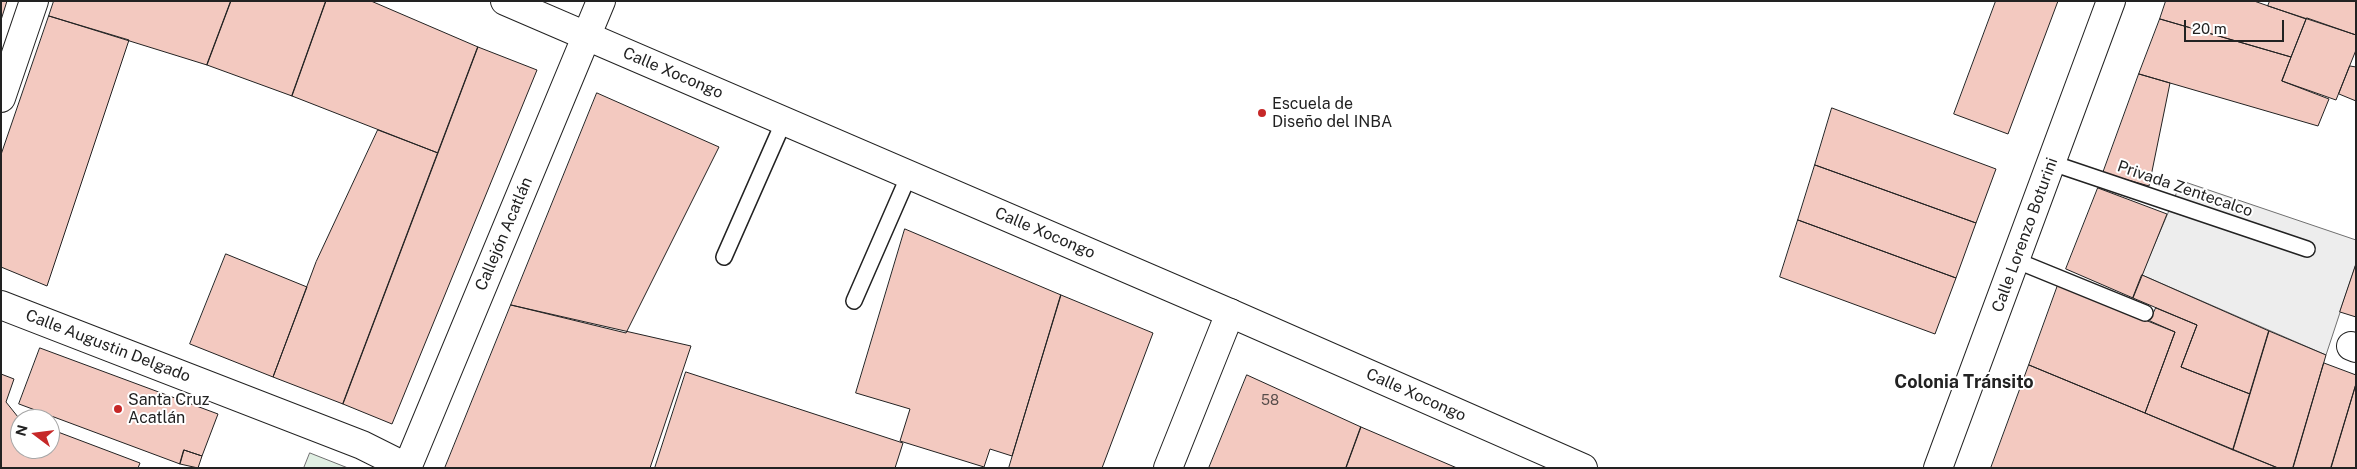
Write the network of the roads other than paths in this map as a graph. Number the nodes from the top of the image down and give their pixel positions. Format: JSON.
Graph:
{"nodes":[{"id":1,"x":34,"y":1,"type":"edge"},
{"id":2,"x":506,"y":1,"type":"edge"},
{"id":3,"x":602,"y":1,"type":"edge"},
{"id":4,"x":2111,"y":1,"type":"edge"},
{"id":5,"x":587,"y":36,"type":"junction"},
{"id":6,"x":1,"y":98,"type":"edge"},
{"id":7,"x":784,"y":121,"type":"junction"},
{"id":8,"x":2052,"y":163,"type":"junction"},
{"id":9,"x":910,"y":175,"type":"junction"},
{"id":10,"x":2307,"y":249,"type":"dead end"},
{"id":11,"x":724,"y":257,"type":"dead end"},
{"id":12,"x":2015,"y":260,"type":"junction"},
{"id":13,"x":854,"y":301,"type":"dead end"},
{"id":14,"x":1,"y":305,"type":"edge"},
{"id":15,"x":1230,"y":313,"type":"junction"},
{"id":16,"x":2145,"y":313,"type":"dead end"},
{"id":17,"x":407,"y":468,"type":"edge"},
{"id":18,"x":1168,"y":468,"type":"edge"},
{"id":19,"x":1583,"y":468,"type":"edge"},
{"id":20,"x":1938,"y":468,"type":"edge"}],
"edges":[{"from":1,"to":6,"type":"street"},
{"from":2,"to":5,"type":"street","name":"Calle Xocongo"},
{"from":3,"to":5,"type":"street","name":"Callejón Acatlán"},
{"from":4,"to":8,"type":"street","name":"Calle Lorenzo Boturini"},
{"from":5,"to":7,"type":"street","name":"Calle Xocongo"},
{"from":5,"to":17,"type":"street","name":"Callejón Acatlán"},
{"from":7,"to":9,"type":"street","name":"Calle Xocongo"},
{"from":7,"to":11,"type":"lane"},
{"from":8,"to":10,"type":"lane","name":"Privada Zentecalco"},
{"from":8,"to":12,"type":"street","name":"Calle Lorenzo Boturini"},
{"from":9,"to":13,"type":"lane"},
{"from":9,"to":15,"type":"street","name":"Calle Xocongo"},
{"from":12,"to":16,"type":"lane"},
{"from":12,"to":20,"type":"street","name":"Calle Lorenzo Boturini"},
{"from":14,"to":17,"type":"street","name":"Calle Augustin Delgado"},
{"from":15,"to":18,"type":"street"},
{"from":15,"to":19,"type":"street","name":"Calle Xocongo"}]}
